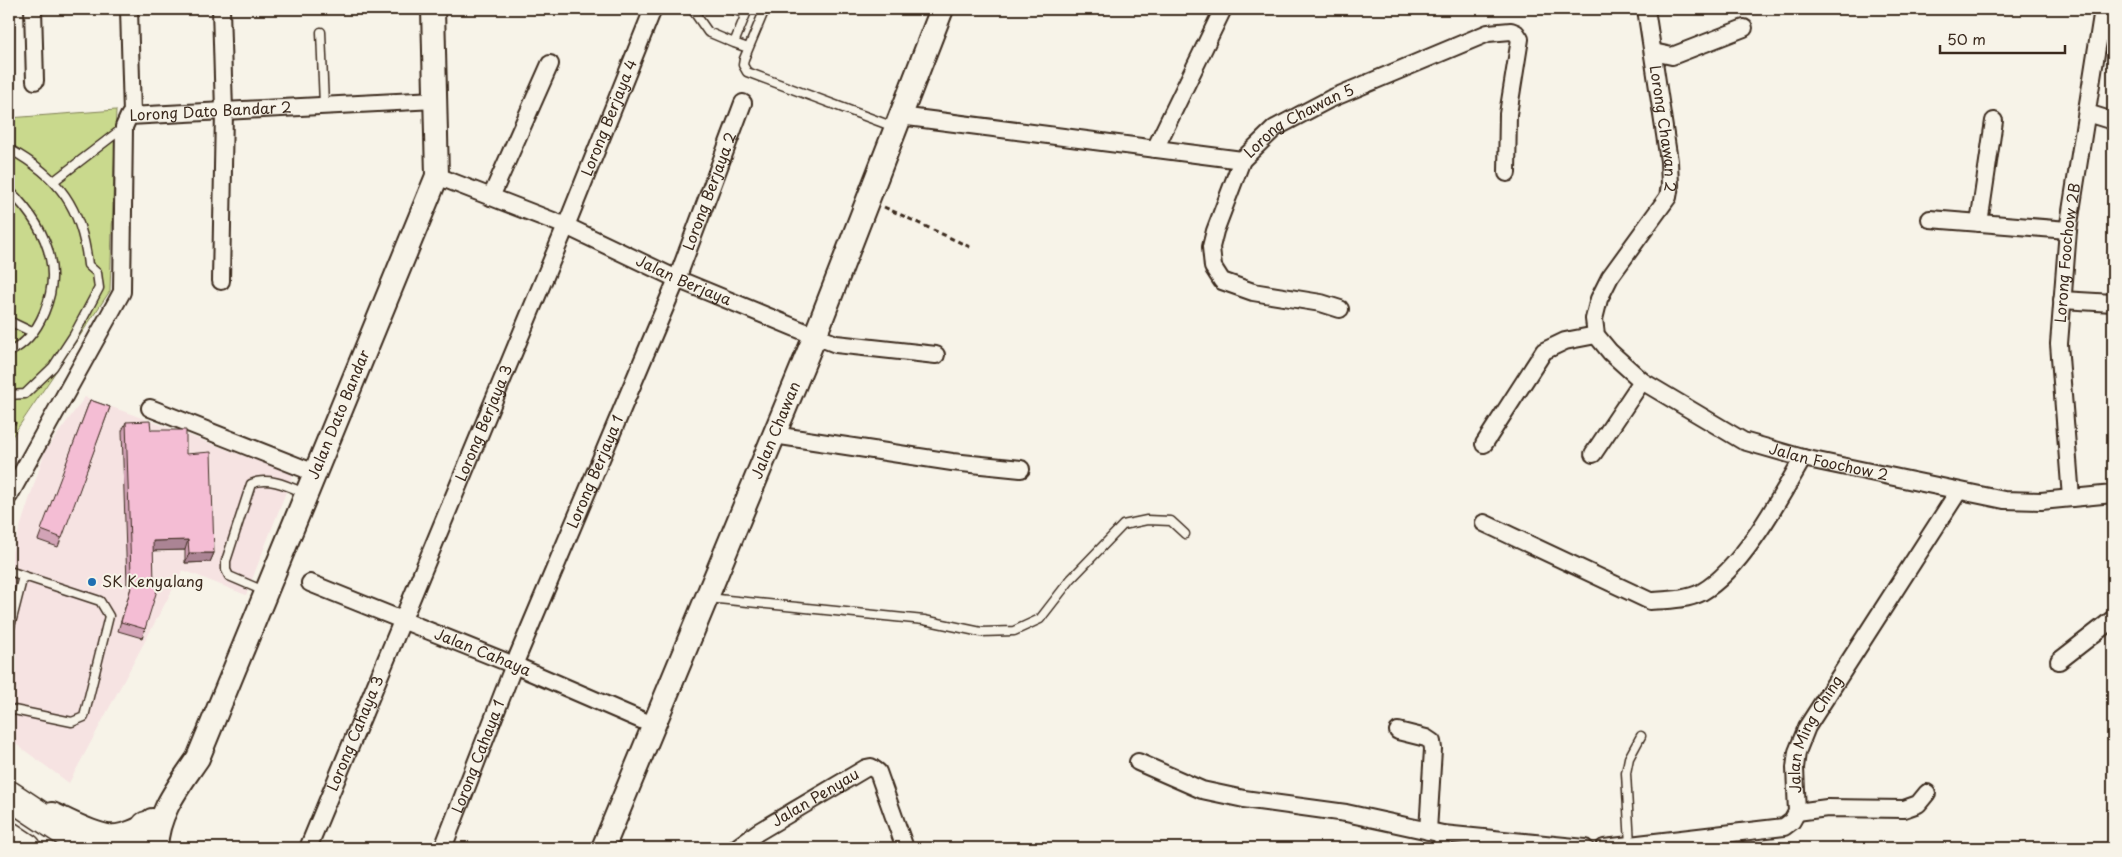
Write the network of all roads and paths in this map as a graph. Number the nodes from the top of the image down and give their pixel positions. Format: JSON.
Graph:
{"nodes":[{"id":1,"x":33,"y":9,"type":"edge"},
{"id":2,"x":129,"y":9,"type":"edge"},
{"id":3,"x":221,"y":9,"type":"edge"},
{"id":4,"x":433,"y":9,"type":"edge"},
{"id":5,"x":653,"y":9,"type":"edge"},
{"id":6,"x":692,"y":9,"type":"edge"},
{"id":7,"x":732,"y":9,"type":"edge"},
{"id":8,"x":765,"y":9,"type":"edge"},
{"id":9,"x":942,"y":9,"type":"edge"},
{"id":10,"x":1224,"y":9,"type":"edge"},
{"id":11,"x":1646,"y":9,"type":"edge"},
{"id":12,"x":2103,"y":9,"type":"edge"},
{"id":13,"x":747,"y":12,"type":"edge"},
{"id":14,"x":1744,"y":28,"type":"dead end"},
{"id":15,"x":320,"y":32,"type":"dead end"},
{"id":16,"x":734,"y":43,"type":"junction"},
{"id":17,"x":748,"y":48,"type":"junction"},
{"id":18,"x":1653,"y":52,"type":"junction"},
{"id":19,"x":550,"y":64,"type":"dead end"},
{"id":20,"x":35,"y":81,"type":"dead end"},
{"id":21,"x":435,"y":100,"type":"junction"},
{"id":22,"x":743,"y":103,"type":"dead end"},
{"id":23,"x":324,"y":105,"type":"junction"},
{"id":24,"x":224,"y":111,"type":"junction"},
{"id":25,"x":2086,"y":113,"type":"junction"},
{"id":26,"x":128,"y":121,"type":"junction"},
{"id":27,"x":1994,"y":121,"type":"dead end"},
{"id":28,"x":2113,"y":121,"type":"edge"},
{"id":29,"x":898,"y":122,"type":"junction"},
{"id":30,"x":9,"y":149,"type":"edge"},
{"id":31,"x":1156,"y":149,"type":"junction"},
{"id":32,"x":1242,"y":160,"type":"junction"},
{"id":33,"x":1507,"y":174,"type":"dead end"},
{"id":34,"x":437,"y":176,"type":"junction"},
{"id":35,"x":54,"y":181,"type":"junction"},
{"id":36,"x":9,"y":190,"type":"edge"},
{"id":37,"x":491,"y":197,"type":"junction"},
{"id":38,"x":868,"y":200,"type":"junction"},
{"id":39,"x":1930,"y":219,"type":"dead end"},
{"id":40,"x":1979,"y":223,"type":"junction"},
{"id":41,"x":566,"y":226,"type":"junction"},
{"id":42,"x":2068,"y":230,"type":"junction"},
{"id":43,"x":972,"y":248,"type":"dead end"},
{"id":44,"x":677,"y":279,"type":"junction"},
{"id":45,"x":221,"y":281,"type":"dead end"},
{"id":46,"x":2062,"y":300,"type":"junction"},
{"id":47,"x":2113,"y":303,"type":"edge"},
{"id":48,"x":1340,"y":309,"type":"dead end"},
{"id":49,"x":9,"y":321,"type":"edge"},
{"id":50,"x":32,"y":332,"type":"junction"},
{"id":51,"x":1596,"y":335,"type":"junction"},
{"id":52,"x":815,"y":336,"type":"junction"},
{"id":53,"x":9,"y":352,"type":"edge"},
{"id":54,"x":936,"y":355,"type":"dead end"},
{"id":55,"x":1642,"y":381,"type":"junction"},
{"id":56,"x":9,"y":395,"type":"edge"},
{"id":57,"x":150,"y":408,"type":"dead end"},
{"id":58,"x":9,"y":412,"type":"edge"},
{"id":59,"x":9,"y":433,"type":"edge"},
{"id":60,"x":774,"y":435,"type":"junction"},
{"id":61,"x":1484,"y":444,"type":"dead end"},
{"id":62,"x":1593,"y":454,"type":"dead end"},
{"id":63,"x":1803,"y":458,"type":"junction"},
{"id":64,"x":1021,"y":469,"type":"dead end"},
{"id":65,"x":315,"y":473,"type":"junction"},
{"id":66,"x":1958,"y":492,"type":"junction"},
{"id":67,"x":306,"y":494,"type":"junction"},
{"id":68,"x":2113,"y":494,"type":"edge"},
{"id":69,"x":9,"y":496,"type":"edge"},
{"id":70,"x":2071,"y":498,"type":"junction"},
{"id":71,"x":1484,"y":523,"type":"dead end"},
{"id":72,"x":1185,"y":534,"type":"dead end"},
{"id":73,"x":9,"y":571,"type":"edge"},
{"id":74,"x":23,"y":576,"type":"junction"},
{"id":75,"x":310,"y":583,"type":"dead end"},
{"id":76,"x":266,"y":592,"type":"junction"},
{"id":77,"x":706,"y":598,"type":"junction"},
{"id":78,"x":2113,"y":619,"type":"edge"},
{"id":79,"x":402,"y":620,"type":"junction"},
{"id":80,"x":9,"y":631,"type":"edge"},
{"id":81,"x":2059,"y":661,"type":"dead end"},
{"id":82,"x":514,"y":665,"type":"junction"},
{"id":83,"x":9,"y":709,"type":"edge"},
{"id":84,"x":654,"y":726,"type":"junction"},
{"id":85,"x":1398,"y":731,"type":"dead end"},
{"id":86,"x":1641,"y":736,"type":"dead end"},
{"id":87,"x":1138,"y":762,"type":"dead end"},
{"id":88,"x":1927,"y":794,"type":"dead end"},
{"id":89,"x":13,"y":798,"type":"edge"},
{"id":90,"x":1797,"y":812,"type":"junction"},
{"id":91,"x":9,"y":836,"type":"edge"},
{"id":92,"x":151,"y":837,"type":"edge"},
{"id":93,"x":1438,"y":838,"type":"edge"},
{"id":94,"x":1630,"y":847,"type":"junction"},
{"id":95,"x":27,"y":848,"type":"edge"},
{"id":96,"x":89,"y":848,"type":"edge"},
{"id":97,"x":131,"y":848,"type":"edge"},
{"id":98,"x":308,"y":848,"type":"edge"},
{"id":99,"x":443,"y":848,"type":"edge"},
{"id":100,"x":602,"y":848,"type":"edge"},
{"id":101,"x":736,"y":848,"type":"edge"},
{"id":102,"x":905,"y":848,"type":"edge"},
{"id":103,"x":1585,"y":848,"type":"edge"},
{"id":104,"x":1604,"y":848,"type":"edge"}],
"edges":[{"from":1,"to":20,"type":"street"},
{"from":2,"to":26,"type":"street"},
{"from":3,"to":24,"type":"street"},
{"from":4,"to":21,"type":"street","name":"Jalan Dato Bandar"},
{"from":5,"to":41,"type":"street","name":"Lorong Berjaya 4"},
{"from":6,"to":16,"type":"lane"},
{"from":7,"to":13,"type":"lane"},
{"from":8,"to":17,"type":"lane"},
{"from":9,"to":29,"type":"street","name":"Jalan Chawan"},
{"from":10,"to":31,"type":"street"},
{"from":11,"to":18,"type":"street","name":"Lorong Chawan 2"},
{"from":12,"to":25,"type":"street","name":"Lorong Foochow 2B"},
{"from":13,"to":16,"type":"lane"},
{"from":14,"to":18,"type":"street"},
{"from":15,"to":23,"type":"lane"},
{"from":16,"to":17,"type":"lane"},
{"from":17,"to":29,"type":"lane"},
{"from":18,"to":51,"type":"street","name":"Lorong Chawan 2"},
{"from":19,"to":37,"type":"street"},
{"from":21,"to":23,"type":"street","name":"Lorong Dato Bandar 2"},
{"from":21,"to":34,"type":"street","name":"Jalan Dato Bandar"},
{"from":22,"to":44,"type":"street","name":"Lorong Berjaya 2"},
{"from":23,"to":24,"type":"street","name":"Lorong Dato Bandar 2"},
{"from":24,"to":26,"type":"street","name":"Lorong Dato Bandar 2"},
{"from":24,"to":45,"type":"street"},
{"from":25,"to":28,"type":"street"},
{"from":25,"to":42,"type":"street","name":"Lorong Foochow 2B"},
{"from":26,"to":35,"type":"lane"},
{"from":26,"to":69,"type":"street","name":"Lorong Dato Bandar 2"},
{"from":27,"to":40,"type":"street"},
{"from":29,"to":31,"type":"street"},
{"from":29,"to":38,"type":"street","name":"Jalan Chawan"},
{"from":30,"to":35,"type":"lane"},
{"from":31,"to":32,"type":"street"},
{"from":32,"to":33,"type":"street","name":"Lorong Chawan 5"},
{"from":32,"to":48,"type":"street","name":"Lorong Chawan 5"},
{"from":34,"to":37,"type":"street","name":"Jalan Berjaya"},
{"from":34,"to":65,"type":"street","name":"Jalan Dato Bandar"},
{"from":35,"to":56,"type":"lane"},
{"from":36,"to":50,"type":"lane"},
{"from":37,"to":41,"type":"street","name":"Jalan Berjaya"},
{"from":38,"to":43,"type":"path"},
{"from":38,"to":52,"type":"street","name":"Jalan Chawan"},
{"from":39,"to":40,"type":"street"},
{"from":40,"to":42,"type":"street"},
{"from":41,"to":44,"type":"street","name":"Jalan Berjaya"},
{"from":41,"to":79,"type":"street","name":"Lorong Berjaya 3"},
{"from":42,"to":46,"type":"street","name":"Lorong Foochow 2B"},
{"from":44,"to":52,"type":"street","name":"Jalan Berjaya"},
{"from":44,"to":82,"type":"street","name":"Lorong Berjaya 1"},
{"from":46,"to":47,"type":"street"},
{"from":46,"to":70,"type":"street","name":"Lorong Foochow 2B"},
{"from":49,"to":50,"type":"lane"},
{"from":50,"to":53,"type":"lane"},
{"from":51,"to":55,"type":"street","name":"Jalan Foochow 2"},
{"from":51,"to":61,"type":"street"},
{"from":52,"to":54,"type":"street","name":"Jalan Berjaya"},
{"from":52,"to":60,"type":"street","name":"Jalan Chawan"},
{"from":55,"to":62,"type":"street"},
{"from":55,"to":63,"type":"street","name":"Jalan Foochow 2"},
{"from":57,"to":65,"type":"street"},
{"from":58,"to":59,"type":"path"},
{"from":60,"to":64,"type":"street"},
{"from":60,"to":77,"type":"street","name":"Jalan Chawan"},
{"from":63,"to":66,"type":"street","name":"Jalan Foochow 2"},
{"from":63,"to":71,"type":"street"},
{"from":65,"to":67,"type":"street","name":"Jalan Dato Bandar"},
{"from":66,"to":70,"type":"street","name":"Jalan Foochow 2"},
{"from":66,"to":90,"type":"street","name":"Jalan Ming Ching"},
{"from":67,"to":76,"type":"street","name":"Jalan Dato Bandar"},
{"from":67,"to":76,"type":"lane"},
{"from":68,"to":70,"type":"street","name":"Jalan Foochow 2"},
{"from":72,"to":77,"type":"lane"},
{"from":73,"to":74,"type":"lane"},
{"from":74,"to":80,"type":"lane"},
{"from":74,"to":83,"type":"lane"},
{"from":75,"to":79,"type":"street","name":"Jalan Cahaya"},
{"from":76,"to":92,"type":"street","name":"Jalan Dato Bandar"},
{"from":77,"to":84,"type":"street","name":"Jalan Chawan"},
{"from":78,"to":81,"type":"street"},
{"from":79,"to":82,"type":"street","name":"Jalan Cahaya"},
{"from":79,"to":98,"type":"street","name":"Lorong Cahaya 3"},
{"from":82,"to":84,"type":"street","name":"Jalan Cahaya"},
{"from":82,"to":99,"type":"street","name":"Lorong Cahaya 1"},
{"from":84,"to":100,"type":"street","name":"Jalan Chawan"},
{"from":85,"to":93,"type":"street"},
{"from":86,"to":94,"type":"lane"},
{"from":87,"to":93,"type":"street"},
{"from":88,"to":90,"type":"street"},
{"from":89,"to":92,"type":"street"},
{"from":89,"to":96,"type":"highway"},
{"from":90,"to":94,"type":"street","name":"Jalan Ming Ching"},
{"from":91,"to":95,"type":"highway"},
{"from":92,"to":97,"type":"highway"},
{"from":93,"to":103,"type":"street"},
{"from":94,"to":104,"type":"street","name":"Jalan Ming Ching"},
{"from":101,"to":102,"type":"street","name":"Jalan Penyau"}]}
